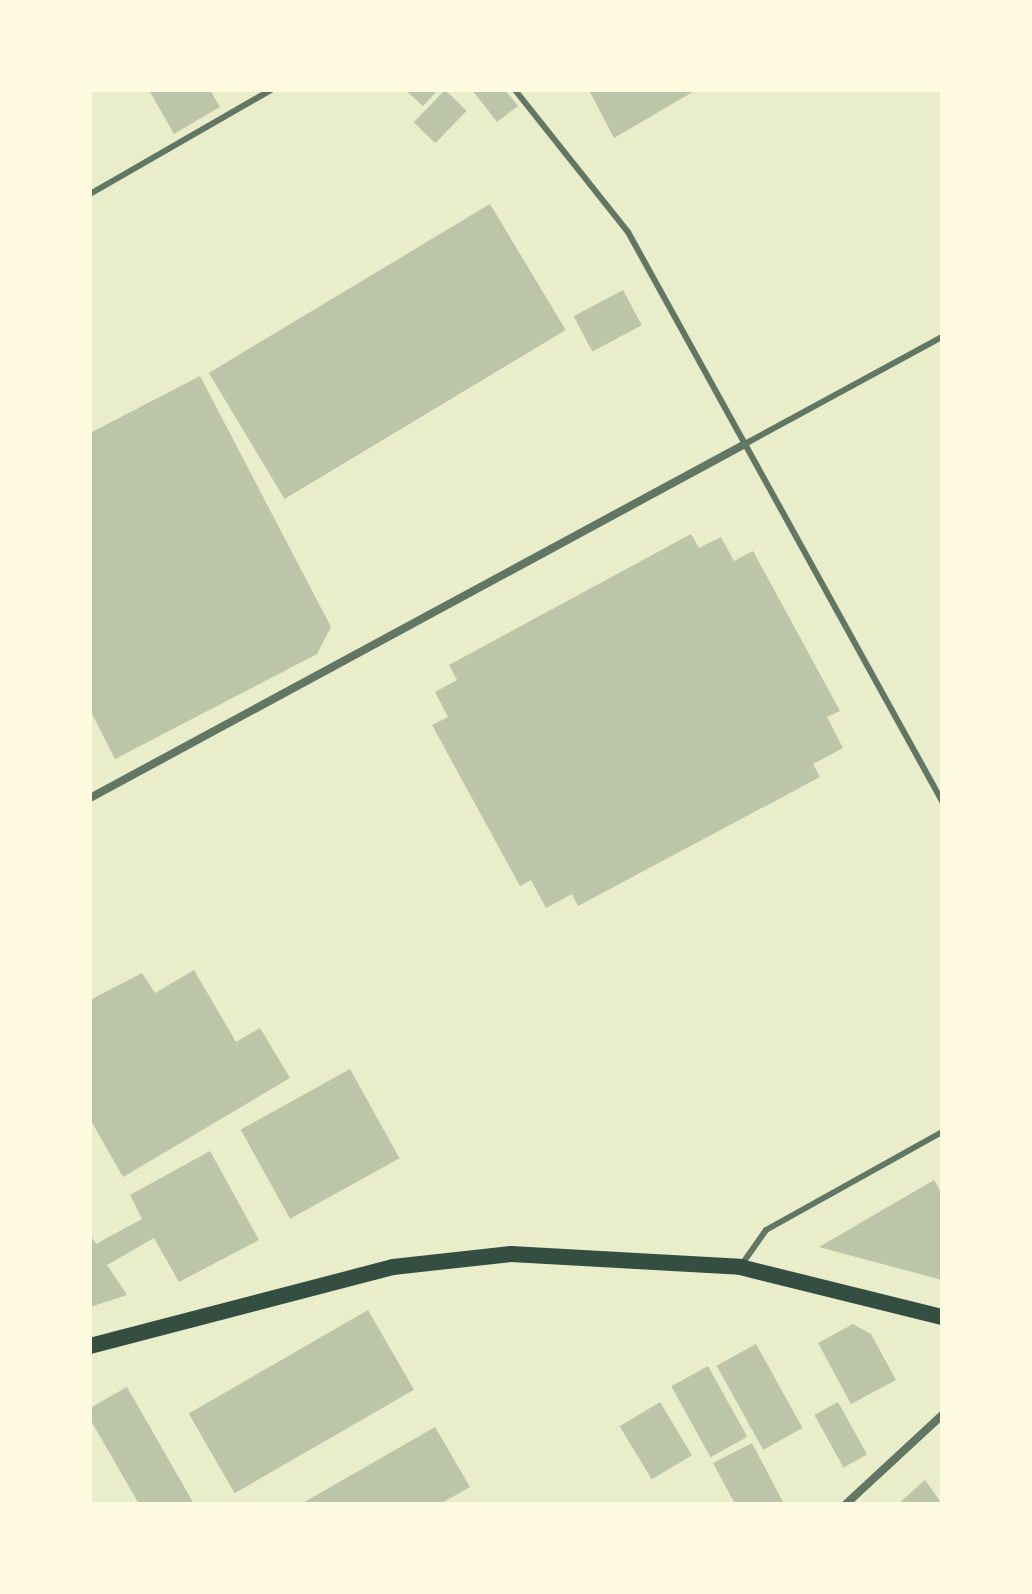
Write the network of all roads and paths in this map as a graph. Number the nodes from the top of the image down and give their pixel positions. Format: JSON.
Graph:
{"nodes":[{"id":1,"x":271,"y":90,"type":"edge"},
{"id":2,"x":515,"y":90,"type":"edge"},
{"id":3,"x":90,"y":194,"type":"edge"},
{"id":4,"x":942,"y":337,"type":"edge"},
{"id":5,"x":743,"y":445,"type":"junction"},
{"id":6,"x":90,"y":798,"type":"edge"},
{"id":7,"x":942,"y":801,"type":"edge"},
{"id":8,"x":942,"y":1132,"type":"edge"},
{"id":9,"x":740,"y":1267,"type":"junction"},
{"id":10,"x":942,"y":1317,"type":"edge"},
{"id":11,"x":90,"y":1346,"type":"edge"},
{"id":12,"x":942,"y":1415,"type":"edge"},
{"id":13,"x":846,"y":1504,"type":"edge"}],
"edges":[{"from":1,"to":3,"type":"lane"},
{"from":2,"to":5,"type":"lane"},
{"from":4,"to":5,"type":"lane"},
{"from":5,"to":6,"type":"street"},
{"from":5,"to":7,"type":"lane"},
{"from":8,"to":9,"type":"lane"},
{"from":9,"to":10,"type":"main road"},
{"from":9,"to":11,"type":"main road"},
{"from":12,"to":13,"type":"street"}]}
